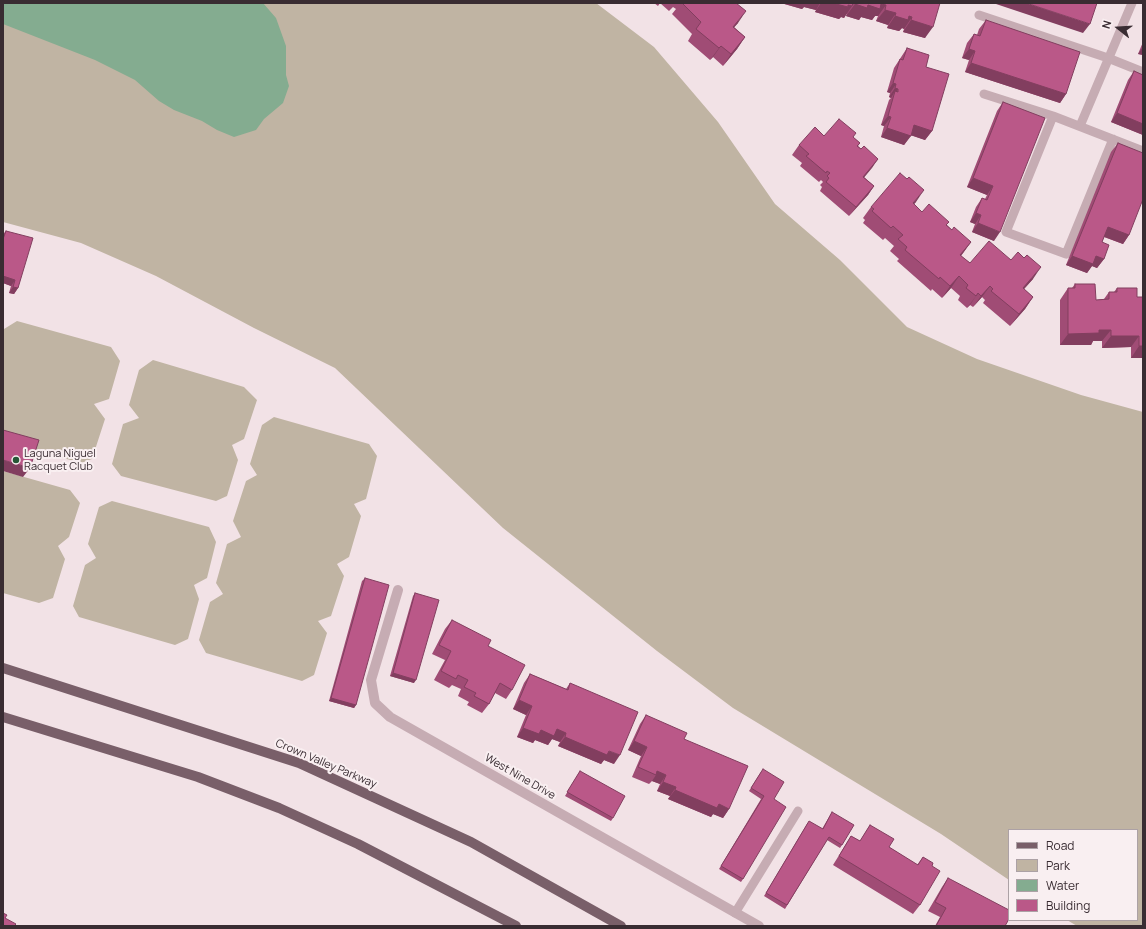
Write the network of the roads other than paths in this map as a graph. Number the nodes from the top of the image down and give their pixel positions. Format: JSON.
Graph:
{"nodes":[{"id":1,"x":1132,"y":3,"type":"edge"},
{"id":2,"x":979,"y":15,"type":"dead end"},
{"id":3,"x":1108,"y":58,"type":"junction"},
{"id":4,"x":1143,"y":72,"type":"edge"},
{"id":5,"x":984,"y":94,"type":"dead end"},
{"id":6,"x":1053,"y":116,"type":"junction"},
{"id":7,"x":1080,"y":126,"type":"junction"},
{"id":8,"x":1113,"y":139,"type":"junction"},
{"id":9,"x":1143,"y":151,"type":"edge"},
{"id":10,"x":398,"y":590,"type":"dead end"},
{"id":11,"x":3,"y":668,"type":"edge"},
{"id":12,"x":3,"y":717,"type":"edge"},
{"id":13,"x":798,"y":811,"type":"dead end"},
{"id":14,"x":735,"y":913,"type":"junction"},
{"id":15,"x":516,"y":926,"type":"edge"},
{"id":16,"x":621,"y":926,"type":"edge"},
{"id":17,"x":759,"y":926,"type":"edge"}],
"edges":[{"from":1,"to":3,"type":"lane"},
{"from":2,"to":3,"type":"lane"},
{"from":3,"to":4,"type":"lane"},
{"from":3,"to":7,"type":"lane"},
{"from":5,"to":6,"type":"lane"},
{"from":6,"to":7,"type":"lane"},
{"from":6,"to":8,"type":"lane"},
{"from":7,"to":8,"type":"lane"},
{"from":8,"to":9,"type":"lane"},
{"from":10,"to":14,"type":"street","name":"West Nine Drive"},
{"from":11,"to":16,"type":"main road","name":"Crown Valley Parkway"},
{"from":12,"to":15,"type":"main road"},
{"from":13,"to":14,"type":"lane"},
{"from":14,"to":17,"type":"street","name":"West Nine Drive"}]}
